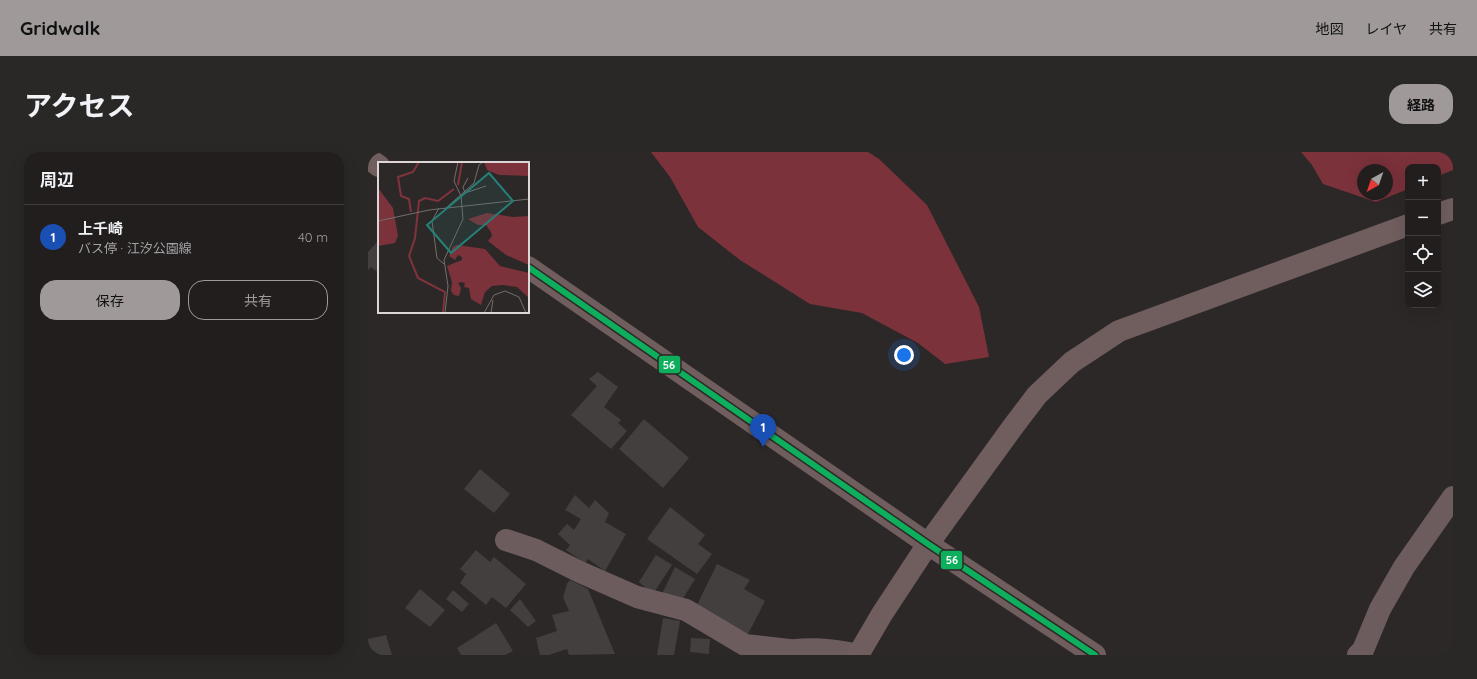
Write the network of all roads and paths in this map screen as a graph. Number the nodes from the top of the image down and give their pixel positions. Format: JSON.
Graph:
{"nodes":[{"id":1,"x":368,"y":158,"type":"edge"},
{"id":2,"x":378,"y":165,"type":"edge"},
{"id":3,"x":1453,"y":209,"type":"edge"},
{"id":4,"x":1441,"y":213,"type":"edge"},
{"id":5,"x":1405,"y":226,"type":"edge"},
{"id":6,"x":529,"y":268,"type":"edge"},
{"id":7,"x":1453,"y":497,"type":"edge"},
{"id":8,"x":506,"y":540,"type":"dead end"},
{"id":9,"x":928,"y":544,"type":"junction"},
{"id":10,"x":784,"y":653,"type":"edge"},
{"id":11,"x":858,"y":655,"type":"edge"},
{"id":12,"x":1096,"y":655,"type":"edge"},
{"id":13,"x":1358,"y":655,"type":"edge"}],
"edges":[{"from":1,"to":2,"type":"street"},
{"from":3,"to":4,"type":"street"},
{"from":5,"to":9,"type":"street"},
{"from":6,"to":9,"type":"street"},
{"from":7,"to":13,"type":"street"},
{"from":8,"to":10,"type":"street"},
{"from":9,"to":11,"type":"street"},
{"from":9,"to":12,"type":"street"},
{"from":10,"to":11,"type":"street"}]}
